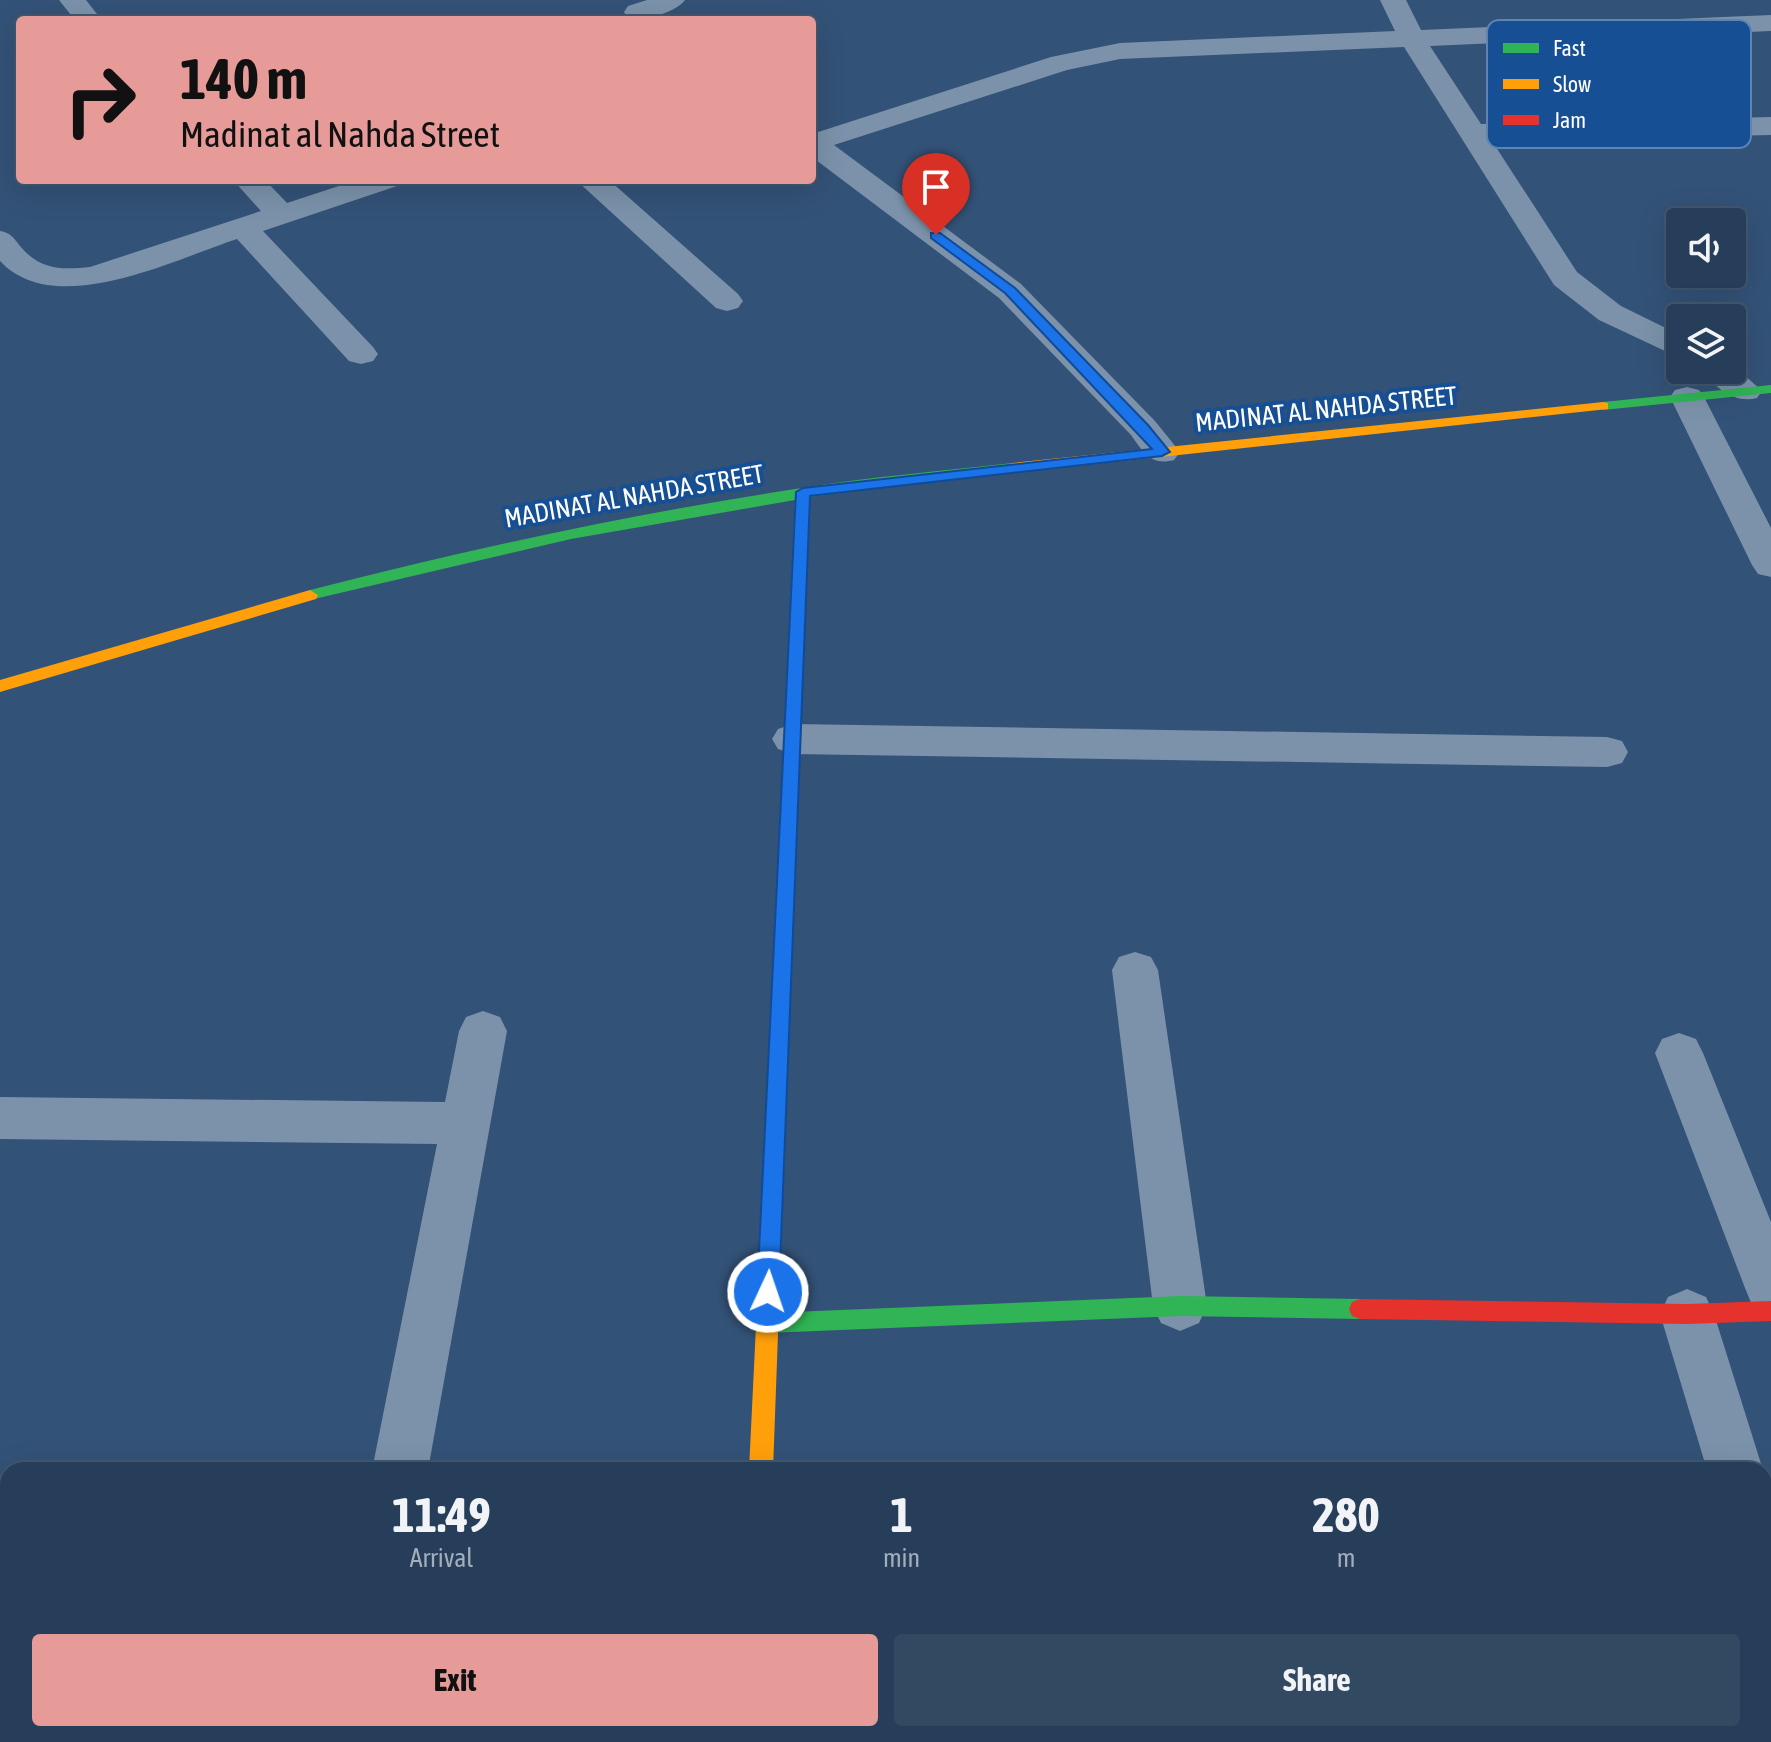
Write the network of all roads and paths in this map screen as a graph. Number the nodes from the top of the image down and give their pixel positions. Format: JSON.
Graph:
{"nodes":[{"id":1,"x":672,"y":0,"type":"edge"},
{"id":2,"x":1393,"y":0,"type":"edge"},
{"id":3,"x":635,"y":11,"type":"edge"},
{"id":4,"x":1771,"y":23,"type":"edge"},
{"id":5,"x":1751,"y":24,"type":"edge"},
{"id":6,"x":1487,"y":36,"type":"edge"},
{"id":7,"x":1412,"y":39,"type":"junction"},
{"id":8,"x":1751,"y":126,"type":"edge"},
{"id":9,"x":1771,"y":126,"type":"edge"},
{"id":10,"x":1472,"y":133,"type":"junction"},
{"id":11,"x":1487,"y":133,"type":"edge"},
{"id":12,"x":816,"y":142,"type":"edge"},
{"id":13,"x":816,"y":146,"type":"edge"},
{"id":14,"x":252,"y":184,"type":"edge"},
{"id":15,"x":375,"y":184,"type":"edge"},
{"id":16,"x":595,"y":184,"type":"edge"},
{"id":17,"x":282,"y":215,"type":"junction"},
{"id":18,"x":244,"y":228,"type":"junction"},
{"id":19,"x":0,"y":240,"type":"edge"},
{"id":20,"x":727,"y":301,"type":"dead end"},
{"id":21,"x":1666,"y":341,"type":"edge"},
{"id":22,"x":361,"y":354,"type":"dead end"},
{"id":23,"x":1758,"y":390,"type":"edge"},
{"id":24,"x":1687,"y":397,"type":"junction"},
{"id":25,"x":1162,"y":452,"type":"junction"},
{"id":26,"x":803,"y":492,"type":"junction"},
{"id":27,"x":1771,"y":565,"type":"edge"},
{"id":28,"x":0,"y":686,"type":"edge"},
{"id":29,"x":793,"y":739,"type":"junction"},
{"id":30,"x":1607,"y":752,"type":"dead end"},
{"id":31,"x":1135,"y":970,"type":"dead end"},
{"id":32,"x":483,"y":1031,"type":"dead end"},
{"id":33,"x":1679,"y":1053,"type":"dead end"},
{"id":34,"x":0,"y":1118,"type":"edge"},
{"id":35,"x":463,"y":1123,"type":"junction"},
{"id":36,"x":1771,"y":1288,"type":"edge"},
{"id":37,"x":1180,"y":1306,"type":"junction"},
{"id":38,"x":1771,"y":1311,"type":"edge"},
{"id":39,"x":1687,"y":1314,"type":"junction"},
{"id":40,"x":767,"y":1323,"type":"junction"},
{"id":41,"x":401,"y":1462,"type":"edge"},
{"id":42,"x":761,"y":1462,"type":"edge"},
{"id":43,"x":1733,"y":1462,"type":"edge"}],
"edges":[{"from":1,"to":3,"type":"street"},
{"from":2,"to":7,"type":"street"},
{"from":4,"to":5,"type":"street"},
{"from":6,"to":7,"type":"street"},
{"from":7,"to":10,"type":"street"},
{"from":7,"to":12,"type":"street"},
{"from":8,"to":9,"type":"street"},
{"from":10,"to":11,"type":"street"},
{"from":10,"to":21,"type":"street"},
{"from":13,"to":25,"type":"street"},
{"from":14,"to":17,"type":"street"},
{"from":15,"to":17,"type":"street"},
{"from":16,"to":20,"type":"street"},
{"from":17,"to":18,"type":"street"},
{"from":18,"to":19,"type":"street"},
{"from":18,"to":22,"type":"street"},
{"from":23,"to":24,"type":"main road","name":"MADINAT AL NAHDA STREET"},
{"from":24,"to":25,"type":"main road","name":"MADINAT AL NAHDA STREET"},
{"from":24,"to":27,"type":"street"},
{"from":25,"to":26,"type":"main road","name":"MADINAT AL NAHDA STREET"},
{"from":26,"to":28,"type":"main road","name":"MADINAT AL NAHDA STREET"},
{"from":26,"to":29,"type":"main road"},
{"from":29,"to":30,"type":"street"},
{"from":29,"to":40,"type":"main road"},
{"from":31,"to":37,"type":"street"},
{"from":32,"to":35,"type":"street"},
{"from":33,"to":36,"type":"street"},
{"from":34,"to":35,"type":"street"},
{"from":35,"to":41,"type":"street"},
{"from":37,"to":39,"type":"main road"},
{"from":37,"to":40,"type":"main road"},
{"from":38,"to":39,"type":"main road"},
{"from":39,"to":43,"type":"street"},
{"from":40,"to":42,"type":"main road"}]}
